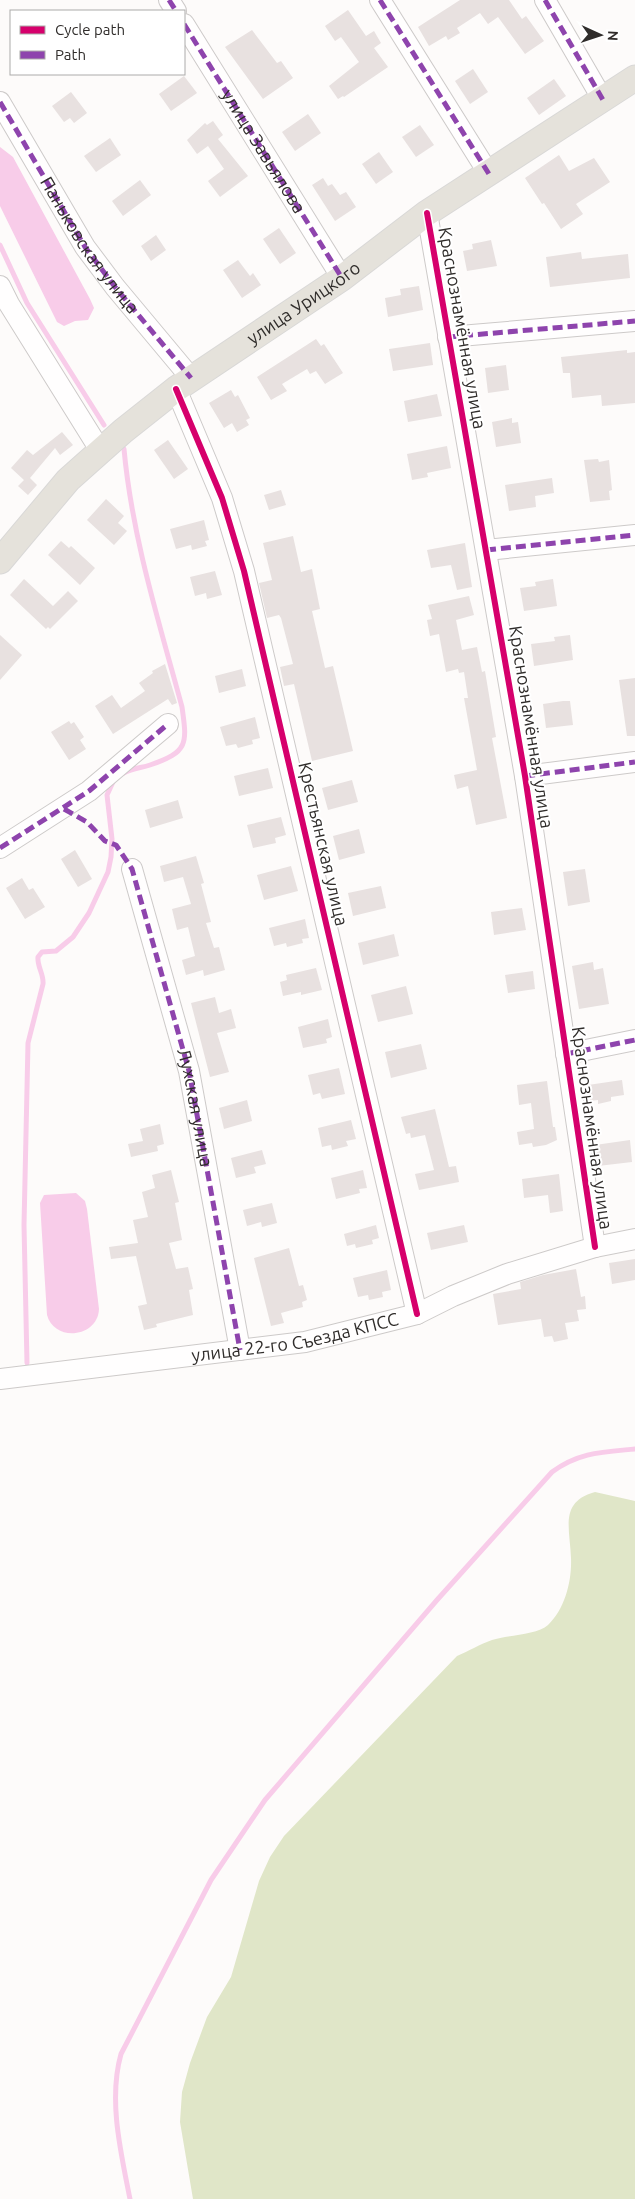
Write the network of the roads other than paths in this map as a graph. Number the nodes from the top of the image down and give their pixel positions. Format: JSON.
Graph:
{"nodes":[{"id":1,"x":380,"y":0,"type":"edge"},
{"id":2,"x":545,"y":0,"type":"edge"},
{"id":3,"x":185,"y":26,"type":"edge"},
{"id":4,"x":635,"y":78,"type":"edge"},
{"id":5,"x":603,"y":100,"type":"junction"},
{"id":6,"x":0,"y":102,"type":"edge"},
{"id":7,"x":489,"y":174,"type":"junction"},
{"id":8,"x":427,"y":213,"type":"junction"},
{"id":9,"x":342,"y":278,"type":"junction"},
{"id":10,"x":0,"y":286,"type":"edge"},
{"id":11,"x":635,"y":321,"type":"edge"},
{"id":12,"x":448,"y":337,"type":"junction"},
{"id":13,"x":184,"y":383,"type":"junction"},
{"id":14,"x":100,"y":450,"type":"junction"},
{"id":15,"x":635,"y":535,"type":"edge"},
{"id":16,"x":486,"y":550,"type":"junction"},
{"id":17,"x":0,"y":561,"type":"edge"},
{"id":18,"x":168,"y":724,"type":"dead end"},
{"id":19,"x":635,"y":762,"type":"edge"},
{"id":20,"x":525,"y":776,"type":"junction"},
{"id":21,"x":0,"y":848,"type":"edge"},
{"id":22,"x":132,"y":868,"type":"dead end"},
{"id":23,"x":635,"y":1040,"type":"edge"},
{"id":24,"x":566,"y":1054,"type":"junction"},
{"id":25,"x":635,"y":1239,"type":"edge"},
{"id":26,"x":595,"y":1247,"type":"junction"},
{"id":27,"x":417,"y":1314,"type":"junction"},
{"id":28,"x":240,"y":1350,"type":"junction"},
{"id":29,"x":0,"y":1379,"type":"edge"}],
"edges":[{"from":1,"to":7,"type":"street"},
{"from":2,"to":5,"type":"street"},
{"from":3,"to":9,"type":"street","name":"улица Завьялова"},
{"from":4,"to":5,"type":"main road","name":"улица Урицкого"},
{"from":5,"to":7,"type":"main road","name":"улица Урицкого"},
{"from":6,"to":13,"type":"street","name":"Паньковская улица"},
{"from":7,"to":8,"type":"main road","name":"улица Урицкого"},
{"from":8,"to":9,"type":"main road","name":"улица Урицкого"},
{"from":8,"to":12,"type":"street","name":"Краснознамённая улица"},
{"from":9,"to":13,"type":"main road","name":"улица Урицкого"},
{"from":10,"to":14,"type":"street"},
{"from":11,"to":12,"type":"street"},
{"from":12,"to":16,"type":"street","name":"Краснознамённая улица"},
{"from":13,"to":14,"type":"main road","name":"улица Урицкого"},
{"from":13,"to":27,"type":"street","name":"Крестьянская улица"},
{"from":14,"to":17,"type":"main road","name":"улица Урицкого"},
{"from":15,"to":16,"type":"street"},
{"from":16,"to":20,"type":"street","name":"Краснознамённая улица"},
{"from":18,"to":21,"type":"street"},
{"from":19,"to":20,"type":"street"},
{"from":20,"to":24,"type":"street","name":"Краснознамённая улица"},
{"from":22,"to":28,"type":"street","name":"Лухская улица"},
{"from":23,"to":24,"type":"street"},
{"from":24,"to":26,"type":"street","name":"Краснознамённая улица"},
{"from":25,"to":26,"type":"street","name":"улица 22-го Съезда КПСС"},
{"from":26,"to":27,"type":"street","name":"улица 22-го Съезда КПСС"},
{"from":27,"to":28,"type":"street","name":"улица 22-го Съезда КПСС"},
{"from":28,"to":29,"type":"street","name":"улица 22-го Съезда КПСС"}]}
